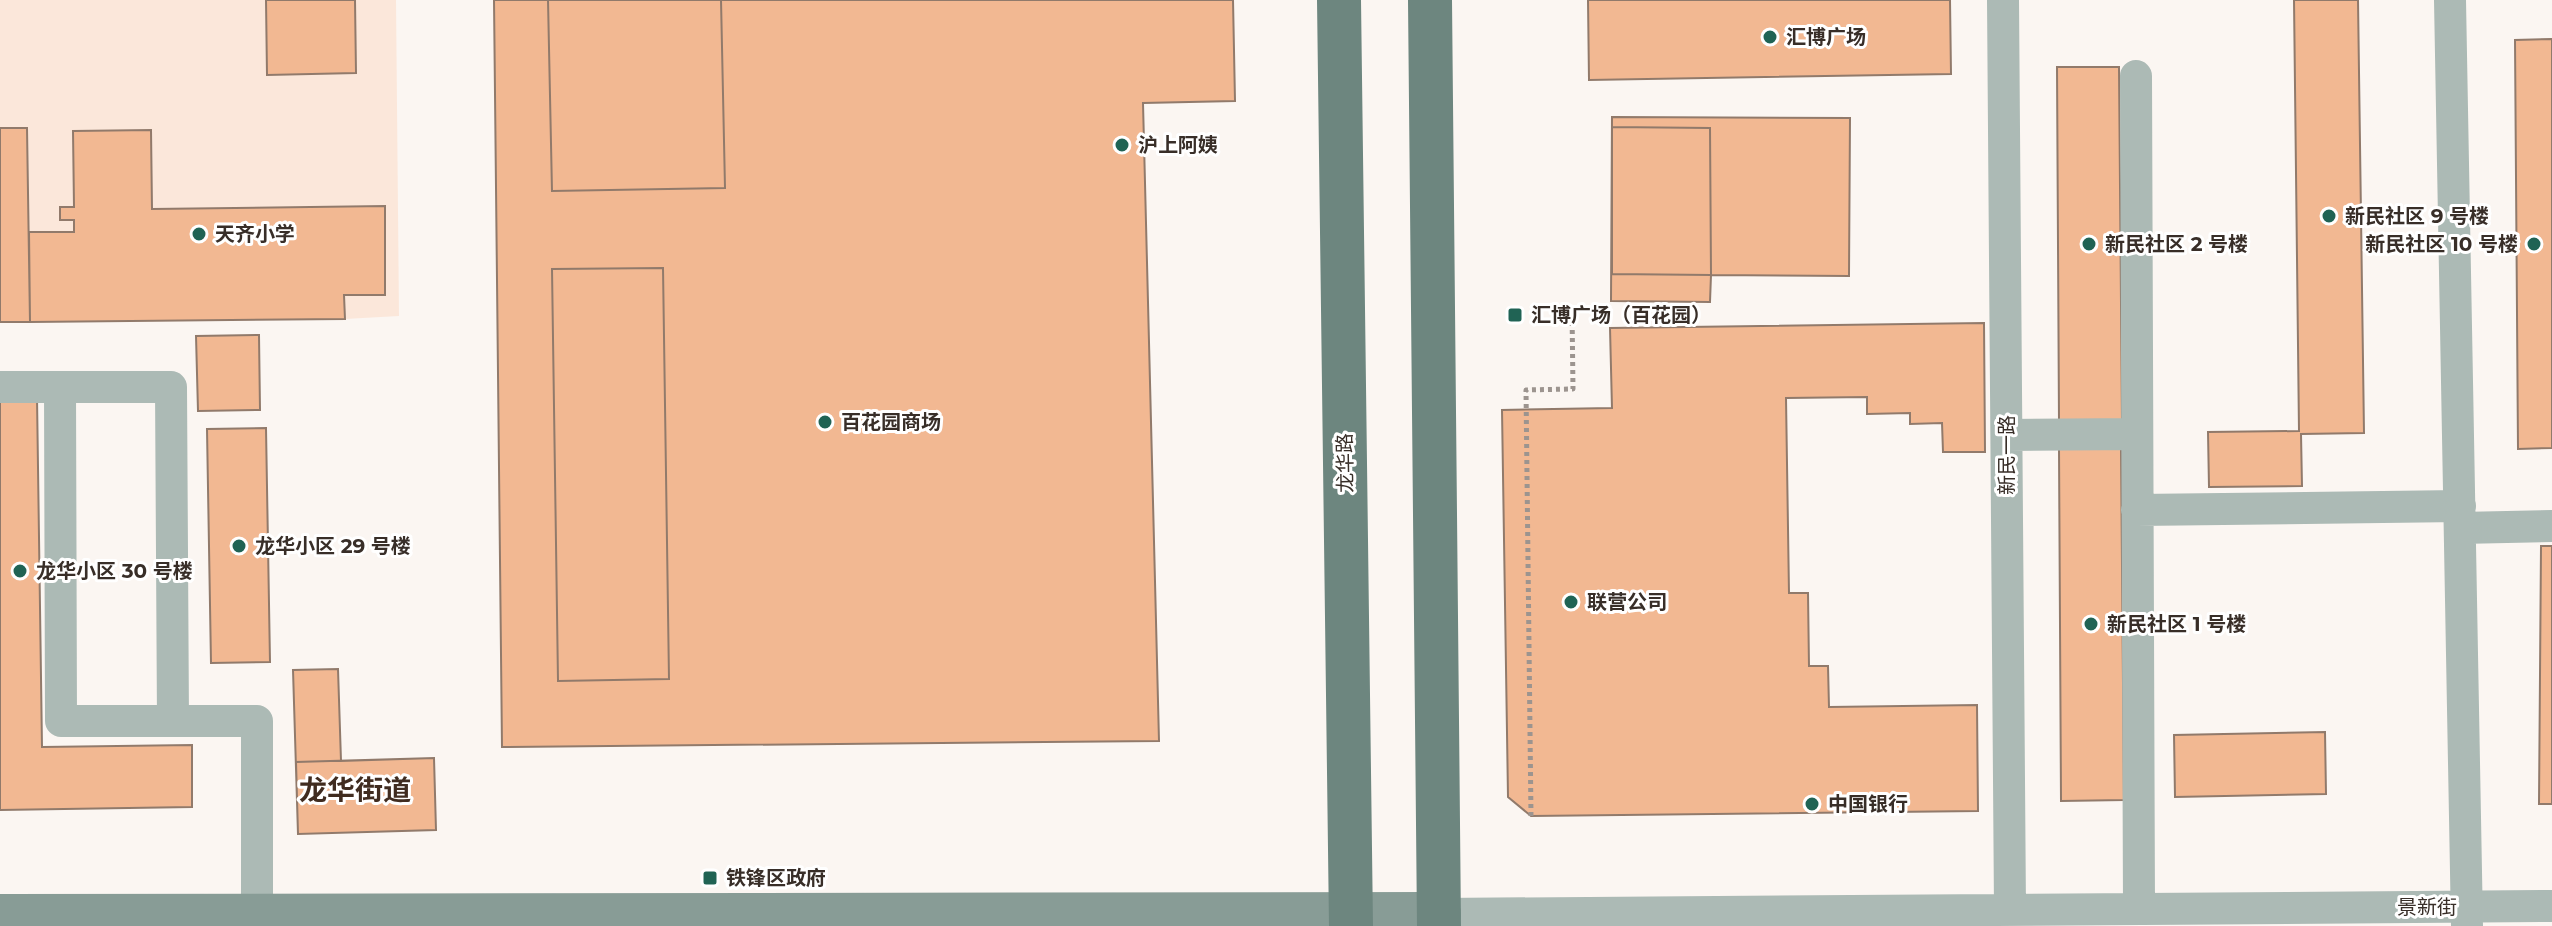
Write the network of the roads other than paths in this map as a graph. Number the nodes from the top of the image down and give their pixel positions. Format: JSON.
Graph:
{"nodes":[{"id":1,"x":1339,"y":0,"type":"edge"},
{"id":2,"x":1430,"y":0,"type":"edge"},
{"id":3,"x":2003,"y":0,"type":"edge"},
{"id":4,"x":2450,"y":0,"type":"edge"},
{"id":5,"x":2136,"y":76,"type":"dead end"},
{"id":6,"x":0,"y":387,"type":"edge"},
{"id":7,"x":60,"y":387,"type":"junction"},
{"id":8,"x":2137,"y":434,"type":"junction"},
{"id":9,"x":2007,"y":435,"type":"junction"},
{"id":10,"x":2137,"y":510,"type":"junction"},
{"id":11,"x":2460,"y":517,"type":"junction"},
{"id":12,"x":2552,"y":526,"type":"edge"},
{"id":13,"x":173,"y":721,"type":"junction"},
{"id":14,"x":2552,"y":906,"type":"edge"},
{"id":15,"x":2139,"y":909,"type":"junction"},
{"id":16,"x":2010,"y":910,"type":"junction"},
{"id":17,"x":0,"y":916,"type":"edge"},
{"id":18,"x":257,"y":916,"type":"junction"},
{"id":19,"x":2467,"y":917,"type":"edge"},
{"id":20,"x":1351,"y":920,"type":"edge"},
{"id":21,"x":1439,"y":920,"type":"edge"}],
"edges":[{"from":1,"to":20,"type":"main road","name":"龙华路"},
{"from":2,"to":21,"type":"main road"},
{"from":3,"to":9,"type":"street","name":"新民一路"},
{"from":4,"to":11,"type":"street"},
{"from":5,"to":8,"type":"street"},
{"from":6,"to":7,"type":"street"},
{"from":7,"to":13,"type":"street"},
{"from":7,"to":13,"type":"street"},
{"from":8,"to":9,"type":"street"},
{"from":8,"to":10,"type":"street"},
{"from":9,"to":16,"type":"street","name":"新民一路"},
{"from":10,"to":11,"type":"street"},
{"from":10,"to":15,"type":"street"},
{"from":11,"to":12,"type":"street"},
{"from":11,"to":19,"type":"street"},
{"from":13,"to":18,"type":"street"},
{"from":14,"to":19,"type":"street","name":"景新街"},
{"from":15,"to":16,"type":"street","name":"景新街"},
{"from":15,"to":19,"type":"street","name":"景新街"},
{"from":16,"to":21,"type":"street","name":"景新街"},
{"from":17,"to":18,"type":"main road"},
{"from":18,"to":20,"type":"main road"},
{"from":20,"to":21,"type":"main road"}]}
